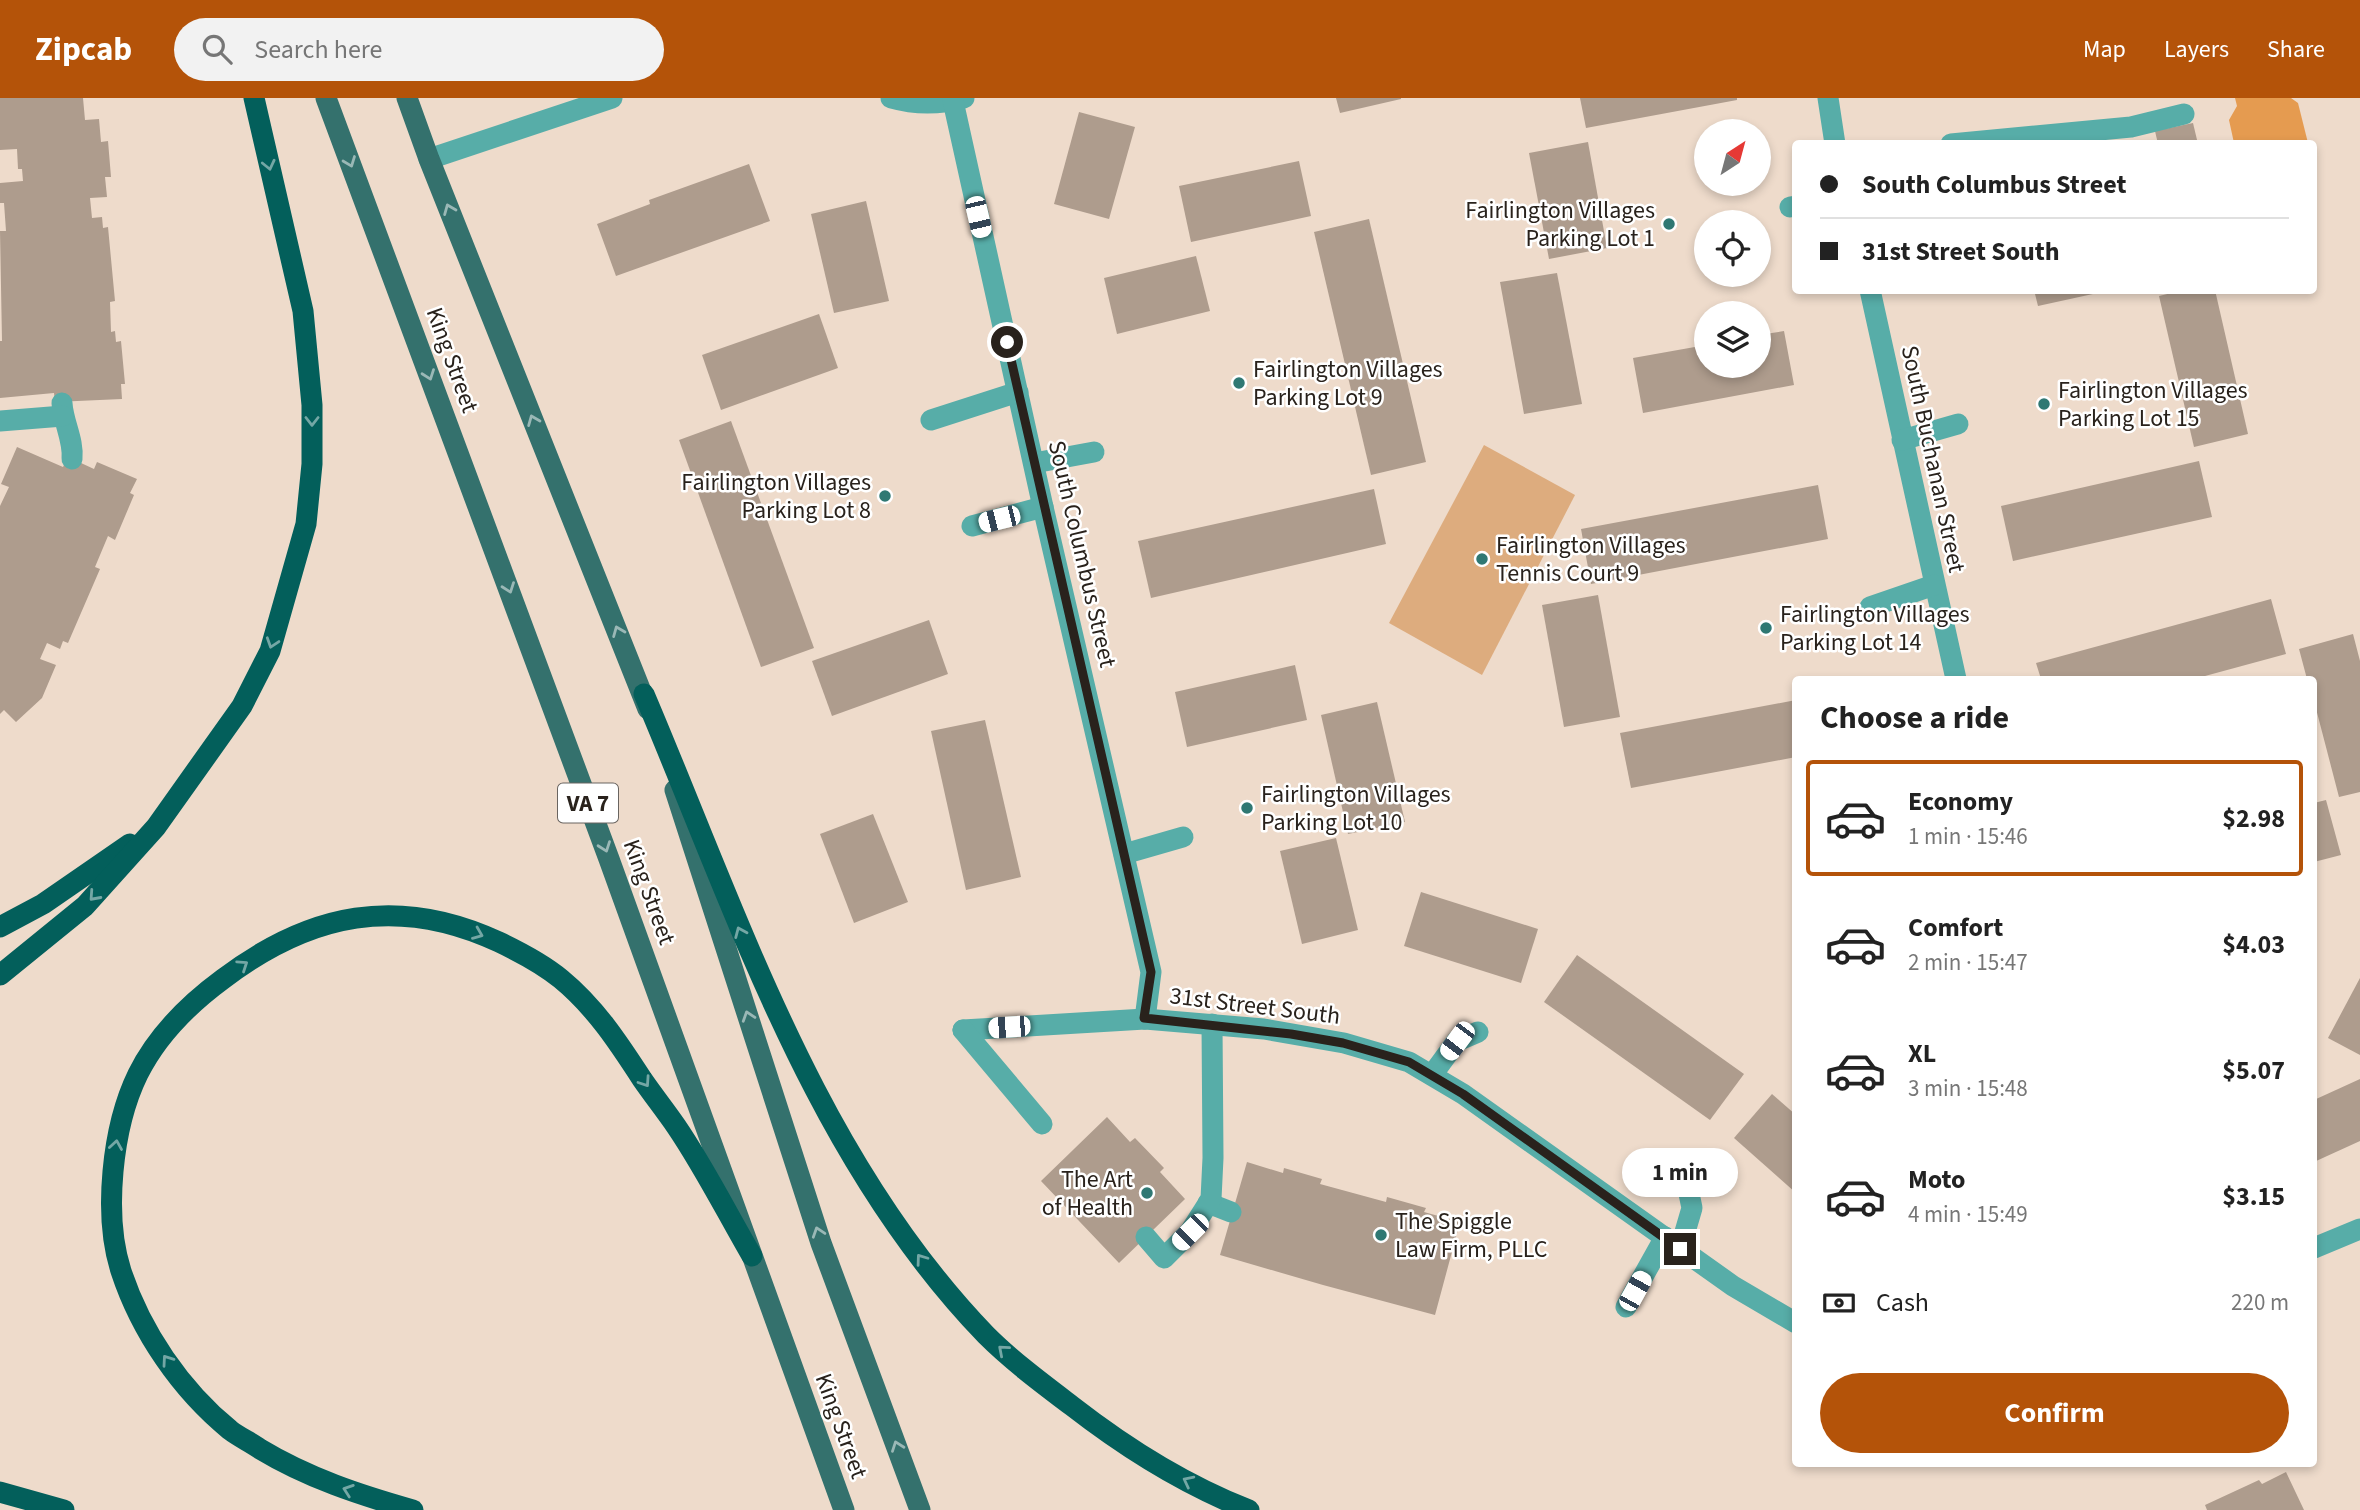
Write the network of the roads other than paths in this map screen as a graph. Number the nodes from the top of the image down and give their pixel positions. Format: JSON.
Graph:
{"nodes":[{"id":1,"x":254,"y":98,"type":"edge"},
{"id":2,"x":326,"y":98,"type":"edge"},
{"id":3,"x":407,"y":98,"type":"edge"},
{"id":4,"x":612,"y":98,"type":"edge"},
{"id":5,"x":891,"y":98,"type":"edge"},
{"id":6,"x":1828,"y":98,"type":"edge"},
{"id":7,"x":958,"y":100,"type":"edge"},
{"id":8,"x":2184,"y":114,"type":"dead end"},
{"id":9,"x":1834,"y":140,"type":"edge"},
{"id":10,"x":1993,"y":140,"type":"edge"},
{"id":11,"x":429,"y":159,"type":"junction"},
{"id":12,"x":1871,"y":294,"type":"edge"},
{"id":13,"x":1018,"y":392,"type":"junction"},
{"id":14,"x":932,"y":420,"type":"dead end"},
{"id":15,"x":0,"y":421,"type":"edge"},
{"id":16,"x":1958,"y":424,"type":"dead end"},
{"id":17,"x":1902,"y":440,"type":"junction"},
{"id":18,"x":1094,"y":452,"type":"dead end"},
{"id":19,"x":72,"y":458,"type":"dead end"},
{"id":20,"x":1034,"y":463,"type":"junction"},
{"id":21,"x":1043,"y":507,"type":"junction"},
{"id":22,"x":971,"y":526,"type":"dead end"},
{"id":23,"x":1934,"y":585,"type":"junction"},
{"id":24,"x":1870,"y":607,"type":"dead end"},
{"id":25,"x":1955,"y":676,"type":"edge"},
{"id":26,"x":643,"y":694,"type":"junction"},
{"id":27,"x":156,"y":827,"type":"junction"},
{"id":28,"x":1183,"y":837,"type":"dead end"},
{"id":29,"x":1124,"y":854,"type":"junction"},
{"id":30,"x":0,"y":927,"type":"edge"},
{"id":31,"x":0,"y":975,"type":"edge"},
{"id":32,"x":1144,"y":1018,"type":"junction"},
{"id":33,"x":1212,"y":1024,"type":"junction"},
{"id":34,"x":1478,"y":1032,"type":"dead end"},
{"id":35,"x":1432,"y":1075,"type":"junction"},
{"id":36,"x":1042,"y":1124,"type":"dead end"},
{"id":37,"x":1686,"y":1179,"type":"dead end"},
{"id":38,"x":1208,"y":1203,"type":"junction"},
{"id":39,"x":1231,"y":1212,"type":"dead end"},
{"id":40,"x":2360,"y":1229,"type":"edge"},
{"id":41,"x":1146,"y":1237,"type":"dead end"},
{"id":42,"x":1672,"y":1243,"type":"junction"},
{"id":43,"x":2317,"y":1247,"type":"edge"},
{"id":44,"x":752,"y":1256,"type":"junction"},
{"id":45,"x":1626,"y":1307,"type":"dead end"},
{"id":46,"x":1792,"y":1321,"type":"edge"},
{"id":47,"x":0,"y":1492,"type":"edge"},
{"id":48,"x":64,"y":1510,"type":"edge"},
{"id":49,"x":414,"y":1510,"type":"edge"},
{"id":50,"x":844,"y":1510,"type":"edge"},
{"id":51,"x":920,"y":1510,"type":"edge"},
{"id":52,"x":1250,"y":1510,"type":"edge"}],
"edges":[{"from":1,"to":27,"type":"highway","one_way":true},
{"from":2,"to":44,"type":"main road","name":"King Street","number":"VA 7","one_way":true},
{"from":3,"to":11,"type":"main road","name":"King Street"},
{"from":4,"to":11,"type":"street"},
{"from":5,"to":7,"type":"street"},
{"from":6,"to":9,"type":"street"},
{"from":7,"to":13,"type":"street","name":"South Columbus Street"},
{"from":8,"to":10,"type":"street"},
{"from":26,"to":11,"type":"main road","name":"King Street","one_way":true},
{"from":12,"to":17,"type":"street","name":"South Buchanan Street"},
{"from":13,"to":14,"type":"street"},
{"from":13,"to":20,"type":"street","name":"South Columbus Street"},
{"from":15,"to":19,"type":"street"},
{"from":16,"to":17,"type":"street"},
{"from":17,"to":23,"type":"street","name":"South Buchanan Street"},
{"from":18,"to":20,"type":"street"},
{"from":20,"to":21,"type":"street","name":"South Columbus Street"},
{"from":21,"to":22,"type":"street"},
{"from":21,"to":29,"type":"street","name":"South Columbus Street"},
{"from":23,"to":24,"type":"street"},
{"from":23,"to":25,"type":"street","name":"South Buchanan Street"},
{"from":51,"to":26,"type":"main road","name":"King Street","one_way":true},
{"from":52,"to":26,"type":"highway","one_way":true},
{"from":27,"to":30,"type":"highway"},
{"from":27,"to":31,"type":"highway","one_way":true},
{"from":28,"to":29,"type":"street"},
{"from":29,"to":32,"type":"street","name":"South Columbus Street"},
{"from":32,"to":33,"type":"street","name":"31st Street South"},
{"from":32,"to":36,"type":"street","name":"31st Street South"},
{"from":33,"to":35,"type":"street","name":"31st Street South"},
{"from":33,"to":38,"type":"street"},
{"from":34,"to":35,"type":"street"},
{"from":35,"to":42,"type":"street","name":"31st Street South"},
{"from":37,"to":42,"type":"street"},
{"from":38,"to":39,"type":"street"},
{"from":38,"to":41,"type":"street"},
{"from":40,"to":43,"type":"street"},
{"from":42,"to":45,"type":"street"},
{"from":42,"to":46,"type":"street","name":"31st Street South"},
{"from":49,"to":44,"type":"highway","one_way":true},
{"from":44,"to":50,"type":"main road","name":"King Street","number":"VA 7"},
{"from":47,"to":48,"type":"highway"}]}
